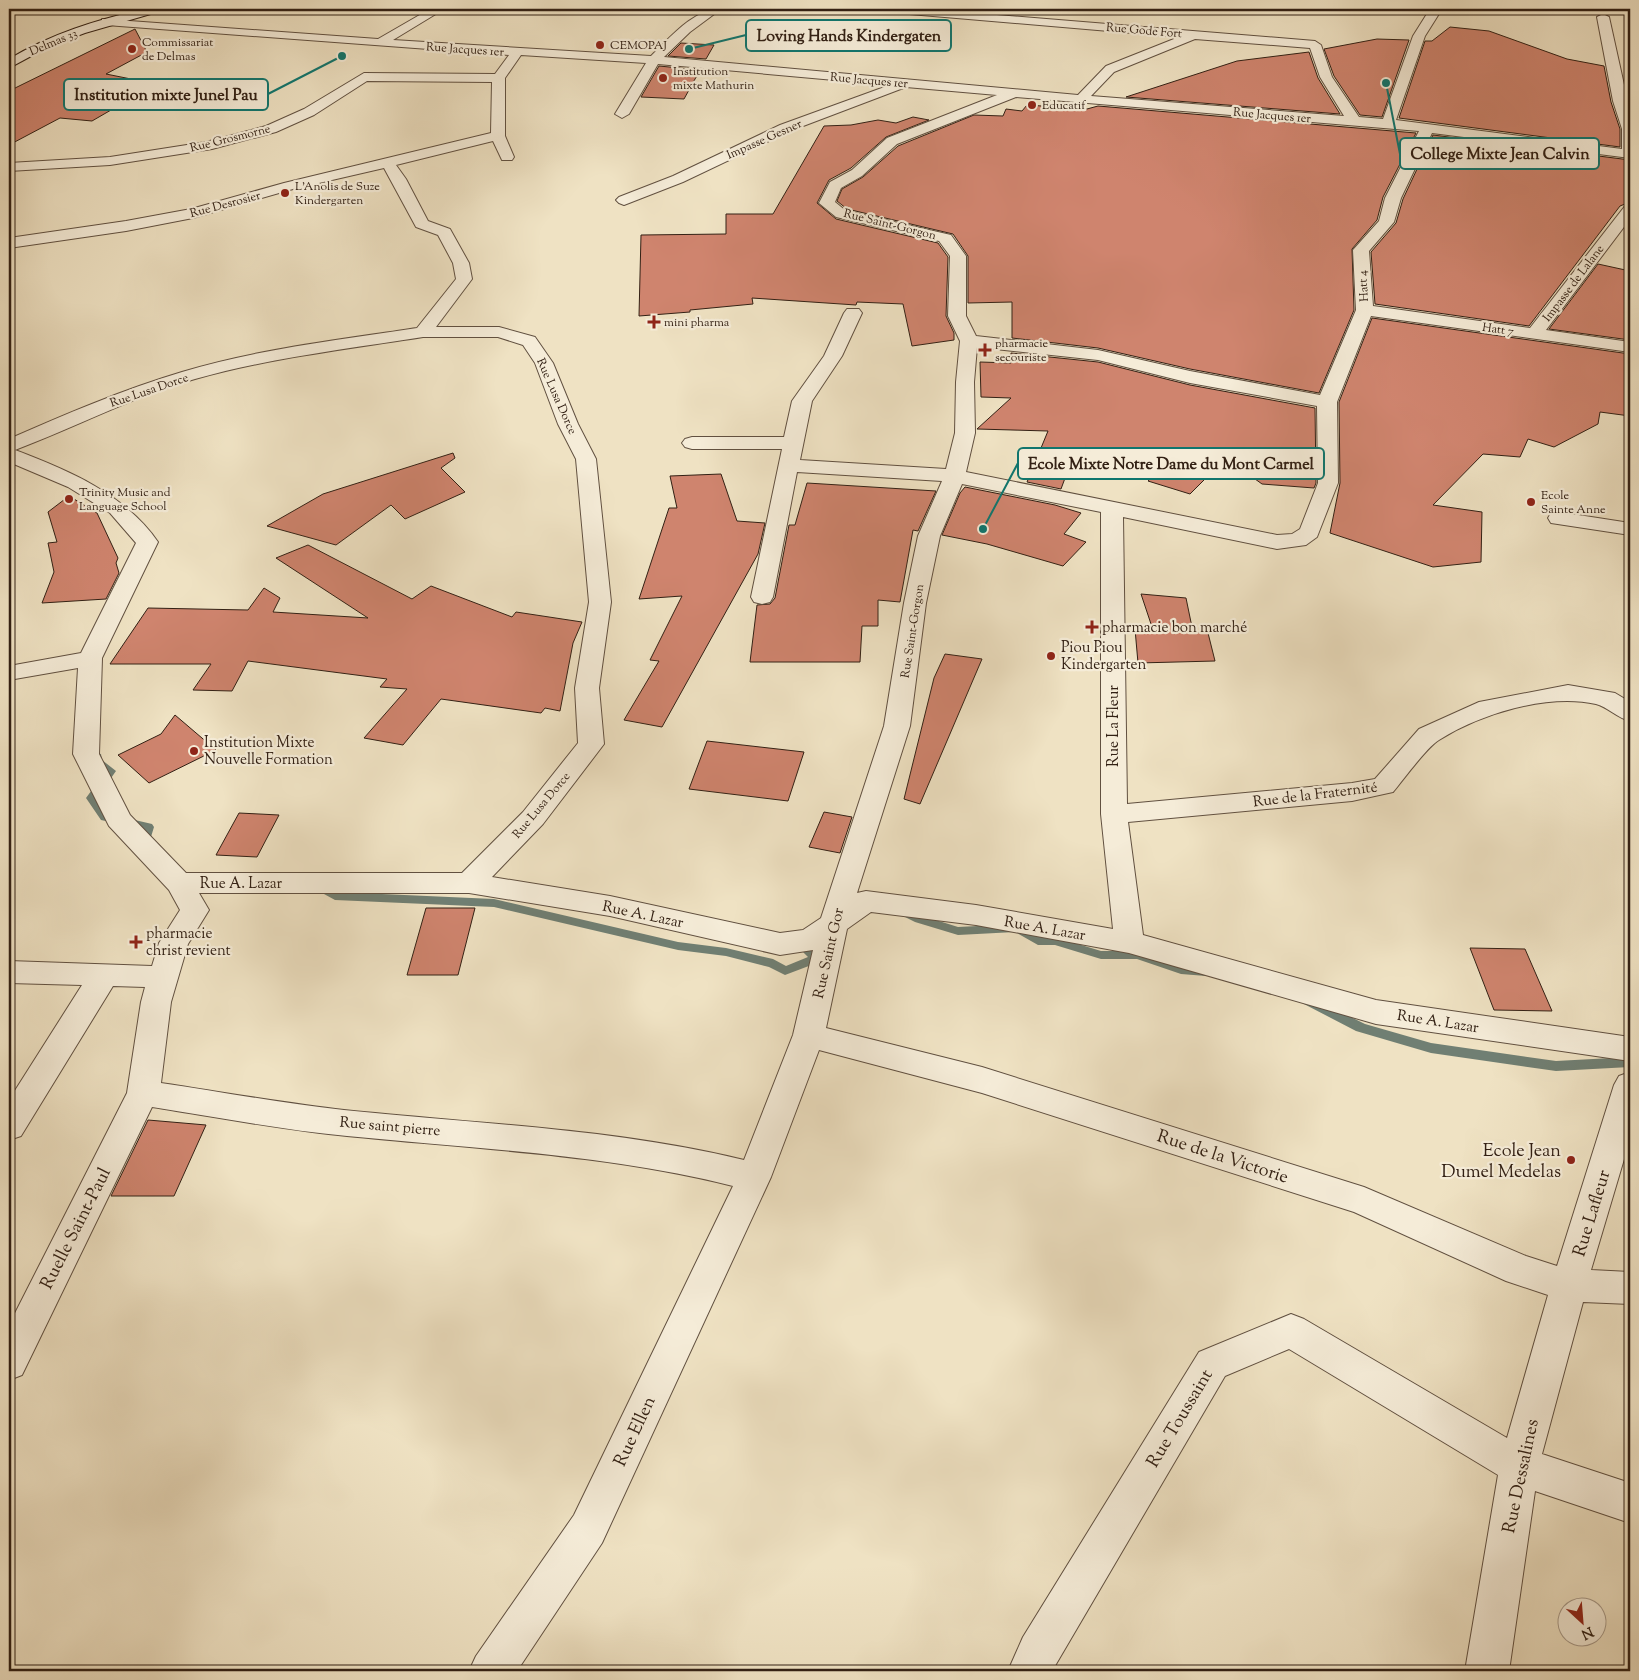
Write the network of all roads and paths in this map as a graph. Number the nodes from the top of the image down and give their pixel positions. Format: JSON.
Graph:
{"nodes":[{"id":1,"x":157,"y":9,"type":"edge"},
{"id":2,"x":438,"y":9,"type":"edge"},
{"id":3,"x":715,"y":9,"type":"edge"},
{"id":4,"x":886,"y":9,"type":"edge"},
{"id":5,"x":1436,"y":9,"type":"edge"},
{"id":6,"x":921,"y":10,"type":"edge"},
{"id":7,"x":1603,"y":17,"type":"dead end"},
{"id":8,"x":106,"y":21,"type":"junction"},
{"id":9,"x":1196,"y":35,"type":"junction"},
{"id":10,"x":380,"y":43,"type":"junction"},
{"id":11,"x":516,"y":53,"type":"junction"},
{"id":12,"x":654,"y":60,"type":"junction"},
{"id":13,"x":9,"y":64,"type":"edge"},
{"id":14,"x":499,"y":78,"type":"junction"},
{"id":15,"x":906,"y":83,"type":"junction"},
{"id":16,"x":1014,"y":93,"type":"junction"},
{"id":17,"x":1082,"y":98,"type":"junction"},
{"id":18,"x":622,"y":114,"type":"dead end"},
{"id":19,"x":1355,"y":122,"type":"junction"},
{"id":20,"x":1388,"y":123,"type":"junction"},
{"id":21,"x":1426,"y":128,"type":"junction"},
{"id":22,"x":498,"y":136,"type":"junction"},
{"id":23,"x":1630,"y":154,"type":"edge"},
{"id":24,"x":507,"y":157,"type":"dead end"},
{"id":25,"x":387,"y":162,"type":"junction"},
{"id":26,"x":9,"y":167,"type":"edge"},
{"id":27,"x":624,"y":200,"type":"dead end"},
{"id":28,"x":1630,"y":209,"type":"edge"},
{"id":29,"x":9,"y":243,"type":"edge"},
{"id":30,"x":1365,"y":310,"type":"junction"},
{"id":31,"x":853,"y":312,"type":"dead end"},
{"id":32,"x":423,"y":332,"type":"junction"},
{"id":33,"x":1534,"y":334,"type":"junction"},
{"id":34,"x":970,"y":341,"type":"junction"},
{"id":35,"x":1630,"y":347,"type":"edge"},
{"id":36,"x":1327,"y":402,"type":"junction"},
{"id":37,"x":692,"y":443,"type":"dead end"},
{"id":38,"x":793,"y":444,"type":"junction"},
{"id":39,"x":9,"y":446,"type":"edge"},
{"id":40,"x":9,"y":455,"type":"edge"},
{"id":41,"x":789,"y":465,"type":"junction"},
{"id":42,"x":955,"y":476,"type":"junction"},
{"id":43,"x":1112,"y":509,"type":"junction"},
{"id":44,"x":1559,"y":518,"type":"dead end"},
{"id":45,"x":1630,"y":529,"type":"edge"},
{"id":46,"x":762,"y":597,"type":"dead end"},
{"id":47,"x":90,"y":658,"type":"junction"},
{"id":48,"x":9,"y":673,"type":"edge"},
{"id":49,"x":1630,"y":713,"type":"edge"},
{"id":50,"x":897,"y":726,"type":"joint"},
{"id":51,"x":1114,"y":814,"type":"junction"},
{"id":52,"x":469,"y":882,"type":"junction"},
{"id":53,"x":179,"y":883,"type":"junction"},
{"id":54,"x":834,"y":922,"type":"junction"},
{"id":55,"x":1129,"y":942,"type":"junction"},
{"id":56,"x":9,"y":972,"type":"edge"},
{"id":57,"x":104,"y":976,"type":"junction"},
{"id":58,"x":164,"y":977,"type":"junction"},
{"id":59,"x":809,"y":1035,"type":"junction"},
{"id":60,"x":1630,"y":1049,"type":"edge"},
{"id":61,"x":1630,"y":1084,"type":"edge"},
{"id":62,"x":143,"y":1093,"type":"junction"},
{"id":63,"x":9,"y":1127,"type":"edge"},
{"id":64,"x":754,"y":1177,"type":"junction"},
{"id":65,"x":1569,"y":1285,"type":"junction"},
{"id":66,"x":1630,"y":1288,"type":"edge"},
{"id":67,"x":9,"y":1364,"type":"edge"},
{"id":68,"x":1519,"y":1466,"type":"junction"},
{"id":69,"x":1630,"y":1503,"type":"edge"},
{"id":70,"x":491,"y":1671,"type":"edge"},
{"id":71,"x":1030,"y":1671,"type":"edge"},
{"id":72,"x":1487,"y":1671,"type":"edge"}],
"edges":[{"from":1,"to":8,"type":"street","name":"Delmas 33"},
{"from":2,"to":10,"type":"street"},
{"from":3,"to":12,"type":"street"},
{"from":4,"to":6,"type":"street","name":"Rue Gode Fort"},
{"from":5,"to":20,"type":"street"},
{"from":6,"to":9,"type":"street","name":"Rue Gode Fort"},
{"from":7,"to":23,"type":"street"},
{"from":8,"to":10,"type":"street","name":"Rue Jacques 1er"},
{"from":8,"to":13,"type":"street","name":"Delmas 33"},
{"from":9,"to":17,"type":"street"},
{"from":9,"to":19,"type":"street","name":"Rue Gode Fort"},
{"from":10,"to":11,"type":"street","name":"Rue Jacques 1er"},
{"from":11,"to":12,"type":"street","name":"Rue Jacques 1er"},
{"from":11,"to":14,"type":"street"},
{"from":12,"to":15,"type":"street","name":"Rue Jacques 1er"},
{"from":12,"to":18,"type":"street"},
{"from":14,"to":22,"type":"street"},
{"from":14,"to":26,"type":"street","name":"Rue Grosmorne"},
{"from":15,"to":16,"type":"street","name":"Rue Jacques 1er"},
{"from":15,"to":27,"type":"street","name":"Impasse Gesner"},
{"from":16,"to":17,"type":"street","name":"Rue Jacques 1er"},
{"from":16,"to":34,"type":"street","name":"Rue Saint-Gorgon"},
{"from":17,"to":19,"type":"street","name":"Rue Jacques 1er"},
{"from":19,"to":20,"type":"street","name":"Rue Jacques 1er"},
{"from":20,"to":21,"type":"street","name":"Rue Jacques 1er"},
{"from":21,"to":23,"type":"street","name":"Rue Jacques 1er"},
{"from":21,"to":30,"type":"street","name":"Hatt 4"},
{"from":22,"to":24,"type":"street"},
{"from":22,"to":25,"type":"street","name":"Rue Desrosier"},
{"from":25,"to":29,"type":"street","name":"Rue Desrosier"},
{"from":25,"to":32,"type":"street"},
{"from":28,"to":33,"type":"street","name":"Impasse de Lalane"},
{"from":30,"to":33,"type":"street","name":"Hatt 7"},
{"from":30,"to":36,"type":"street","name":"Hatt 4"},
{"from":31,"to":38,"type":"street"},
{"from":32,"to":39,"type":"street","name":"Rue Lusa Dorce"},
{"from":32,"to":52,"type":"street","name":"Rue Lusa Dorce"},
{"from":33,"to":35,"type":"street","name":"Hatt 7"},
{"from":34,"to":36,"type":"street"},
{"from":34,"to":42,"type":"street","name":"Rue Saint-Gorgon"},
{"from":36,"to":43,"type":"street","name":"Hatt 4"},
{"from":37,"to":38,"type":"street"},
{"from":38,"to":41,"type":"street"},
{"from":40,"to":47,"type":"street","name":"Rue A. Lazar"},
{"from":41,"to":42,"type":"street"},
{"from":41,"to":46,"type":"street"},
{"from":42,"to":43,"type":"street"},
{"from":42,"to":50,"type":"street","name":"Rue Saint-Gorgon"},
{"from":43,"to":51,"type":"street","name":"Rue La Fleur"},
{"from":44,"to":45,"type":"street"},
{"from":47,"to":48,"type":"street"},
{"from":47,"to":53,"type":"street","name":"Rue A. Lazar"},
{"from":49,"to":51,"type":"street","name":"Rue de la Fraternité"},
{"from":50,"to":54,"type":"street","name":"Rue Saint Gor"},
{"from":51,"to":55,"type":"street","name":"Rue La Fleur"},
{"from":52,"to":53,"type":"street","name":"Rue A. Lazar"},
{"from":52,"to":54,"type":"street","name":"Rue A. Lazar"},
{"from":53,"to":58,"type":"street"},
{"from":54,"to":55,"type":"street","name":"Rue A. Lazar"},
{"from":54,"to":59,"type":"street","name":"Rue Saint Gor"},
{"from":55,"to":60,"type":"street","name":"Rue A. Lazar"},
{"from":56,"to":57,"type":"street"},
{"from":57,"to":58,"type":"street"},
{"from":57,"to":63,"type":"street"},
{"from":58,"to":62,"type":"street"},
{"from":59,"to":64,"type":"street","name":"Rue Saint Gor"},
{"from":59,"to":65,"type":"street","name":"Rue de la Victorie"},
{"from":61,"to":65,"type":"street","name":"Rue Lafleur"},
{"from":62,"to":64,"type":"street","name":"Rue saint pierre"},
{"from":62,"to":67,"type":"street","name":"Ruelle Saint-Paul"},
{"from":64,"to":70,"type":"street","name":"Rue Ellen"},
{"from":65,"to":66,"type":"street","name":"Rue de la Victorie"},
{"from":65,"to":68,"type":"street","name":"Rue Dessalines"},
{"from":68,"to":69,"type":"street"},
{"from":68,"to":71,"type":"street","name":"Rue Toussaint"},
{"from":68,"to":72,"type":"street","name":"Rue Dessalines"}]}
